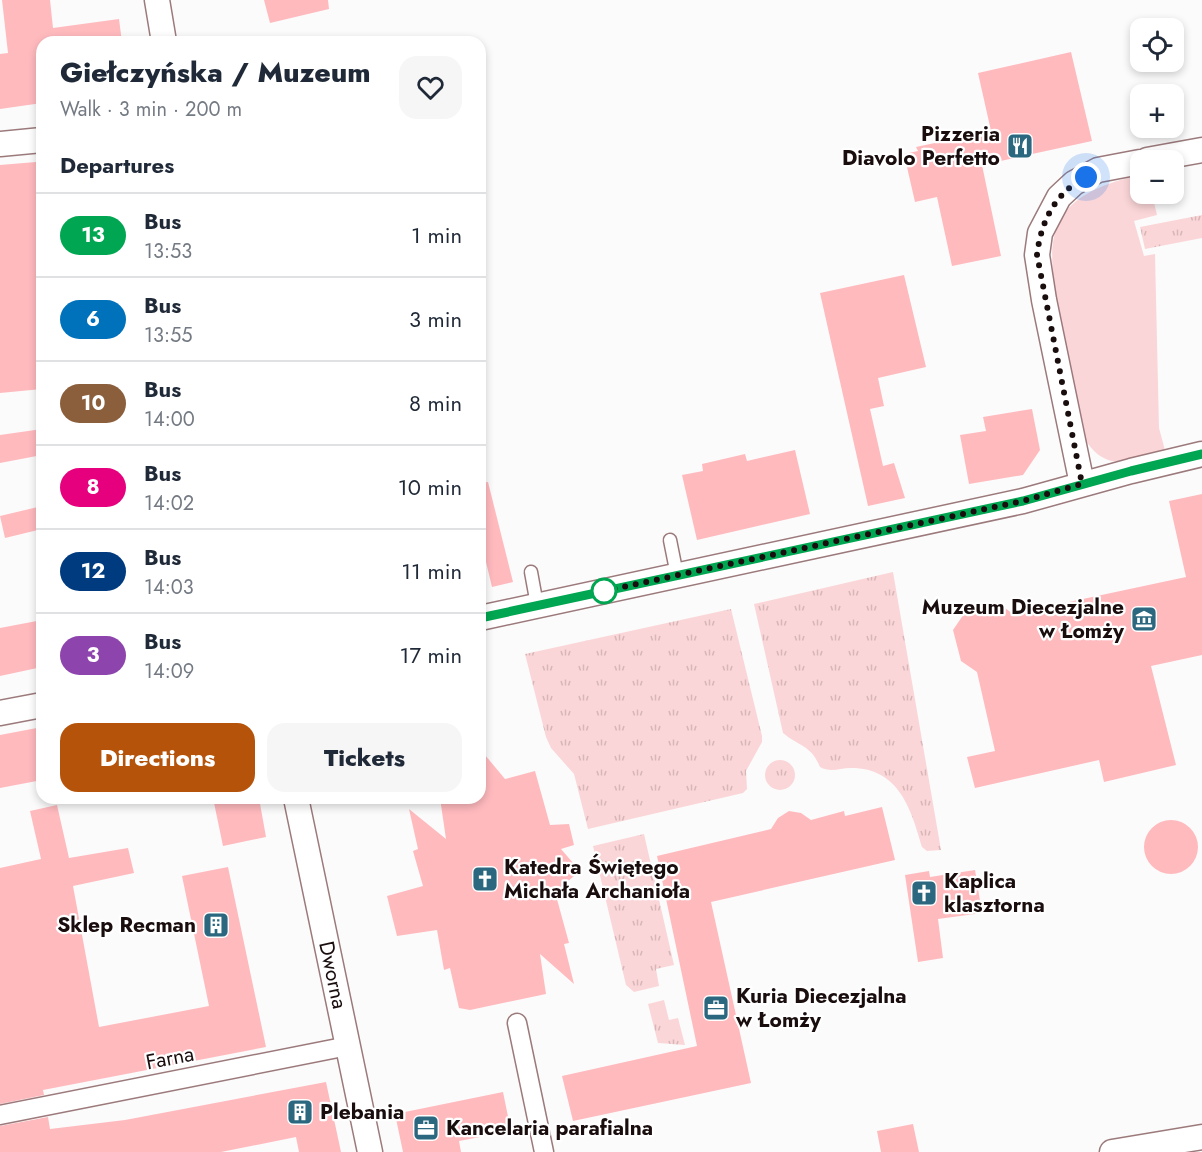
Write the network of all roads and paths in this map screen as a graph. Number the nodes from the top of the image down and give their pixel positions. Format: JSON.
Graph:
{"nodes":[{"id":1,"x":157,"y":0,"type":"edge"},
{"id":2,"x":163,"y":36,"type":"edge"},
{"id":3,"x":36,"y":141,"type":"edge"},
{"id":4,"x":0,"y":144,"type":"edge"},
{"id":5,"x":1202,"y":150,"type":"edge"},
{"id":6,"x":1184,"y":153,"type":"edge"},
{"id":7,"x":1130,"y":164,"type":"edge"},
{"id":8,"x":1202,"y":454,"type":"edge"},
{"id":9,"x":1082,"y":484,"type":"junction"},
{"id":10,"x":670,"y":540,"type":"dead end"},
{"id":11,"x":531,"y":572,"type":"dead end"},
{"id":12,"x":677,"y":575,"type":"junction"},
{"id":13,"x":537,"y":605,"type":"junction"},
{"id":14,"x":486,"y":617,"type":"edge"},
{"id":15,"x":36,"y":706,"type":"edge"},
{"id":16,"x":0,"y":713,"type":"edge"},
{"id":17,"x":297,"y":804,"type":"edge"},
{"id":18,"x":517,"y":1023,"type":"dead end"},
{"id":19,"x":348,"y":1046,"type":"junction"},
{"id":20,"x":0,"y":1115,"type":"edge"},
{"id":21,"x":1202,"y":1137,"type":"edge"},
{"id":22,"x":370,"y":1152,"type":"edge"},
{"id":23,"x":543,"y":1152,"type":"edge"},
{"id":24,"x":1117,"y":1152,"type":"edge"}],
"edges":[{"from":1,"to":2,"type":"street"},
{"from":3,"to":4,"type":"street"},
{"from":5,"to":6,"type":"street"},
{"from":7,"to":9,"type":"street"},
{"from":8,"to":9,"type":"street"},
{"from":9,"to":12,"type":"street"},
{"from":10,"to":12,"type":"lane"},
{"from":11,"to":13,"type":"lane"},
{"from":12,"to":13,"type":"street"},
{"from":13,"to":14,"type":"street"},
{"from":15,"to":16,"type":"street"},
{"from":17,"to":19,"type":"street","name":"Dworna"},
{"from":18,"to":23,"type":"street"},
{"from":19,"to":20,"type":"street","name":"Farna"},
{"from":19,"to":22,"type":"street","name":"Dworna"},
{"from":21,"to":24,"type":"street"}]}
